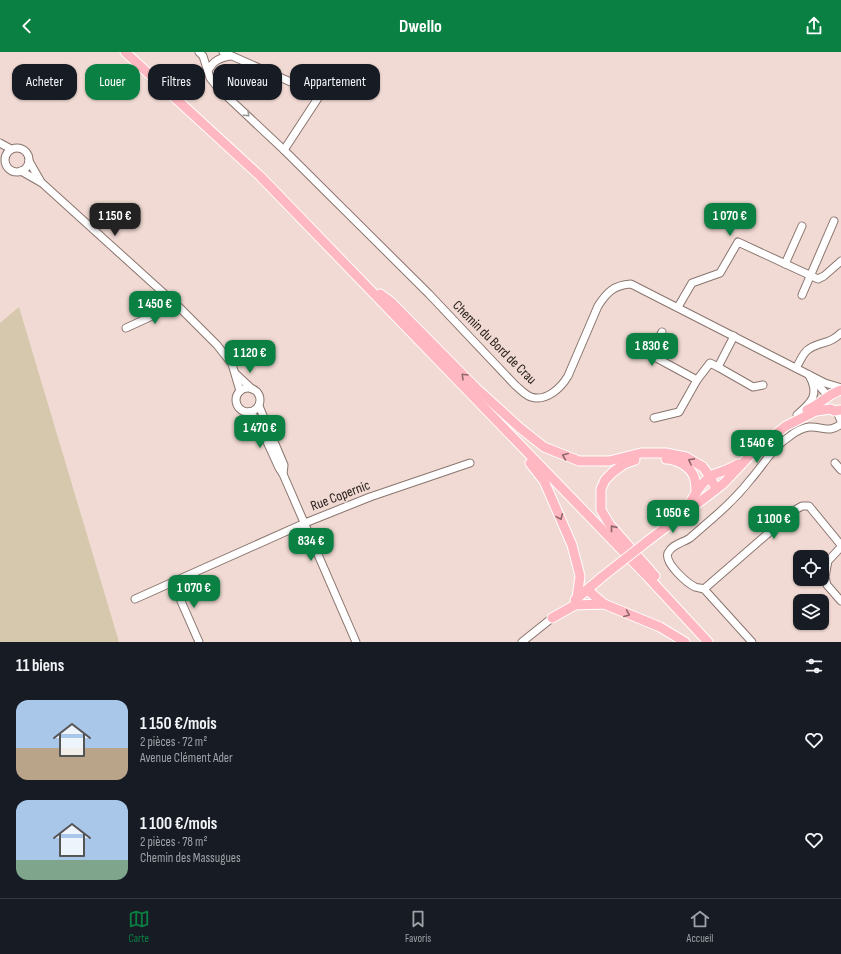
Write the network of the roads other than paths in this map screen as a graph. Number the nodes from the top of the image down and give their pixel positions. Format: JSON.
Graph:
{"nodes":[{"id":1,"x":125,"y":52,"type":"edge"},
{"id":2,"x":199,"y":52,"type":"edge"},
{"id":3,"x":226,"y":54,"type":"edge"},
{"id":4,"x":208,"y":71,"type":"junction"},
{"id":5,"x":0,"y":143,"type":"edge"},
{"id":6,"x":0,"y":147,"type":"edge"},
{"id":7,"x":11,"y":149,"type":"junction"},
{"id":8,"x":284,"y":150,"type":"junction"},
{"id":9,"x":5,"y":156,"type":"junction"},
{"id":10,"x":29,"y":162,"type":"junction"},
{"id":11,"x":21,"y":171,"type":"junction"},
{"id":12,"x":42,"y":183,"type":"junction"},
{"id":13,"x":834,"y":221,"type":"dead end"},
{"id":14,"x":802,"y":226,"type":"dead end"},
{"id":15,"x":841,"y":261,"type":"edge"},
{"id":16,"x":785,"y":264,"type":"junction"},
{"id":17,"x":810,"y":275,"type":"junction"},
{"id":18,"x":357,"y":276,"type":"junction"},
{"id":19,"x":802,"y":295,"type":"dead end"},
{"id":20,"x":176,"y":305,"type":"junction"},
{"id":21,"x":678,"y":307,"type":"junction"},
{"id":22,"x":126,"y":328,"type":"dead end"},
{"id":23,"x":662,"y":332,"type":"dead end"},
{"id":24,"x":841,"y":333,"type":"edge"},
{"id":25,"x":734,"y":336,"type":"junction"},
{"id":26,"x":718,"y":367,"type":"junction"},
{"id":27,"x":796,"y":368,"type":"junction"},
{"id":28,"x":236,"y":374,"type":"junction"},
{"id":29,"x":809,"y":374,"type":"junction"},
{"id":30,"x":697,"y":380,"type":"junction"},
{"id":31,"x":763,"y":385,"type":"dead end"},
{"id":32,"x":252,"y":388,"type":"junction"},
{"id":33,"x":841,"y":389,"type":"edge"},
{"id":34,"x":240,"y":391,"type":"junction"},
{"id":35,"x":827,"y":398,"type":"junction"},
{"id":36,"x":259,"y":406,"type":"junction"},
{"id":37,"x":835,"y":410,"type":"edge"},
{"id":38,"x":249,"y":412,"type":"junction"},
{"id":39,"x":797,"y":415,"type":"junction"},
{"id":40,"x":654,"y":418,"type":"dead end"},
{"id":41,"x":841,"y":421,"type":"edge"},
{"id":42,"x":498,"y":423,"type":"junction"},
{"id":43,"x":841,"y":424,"type":"edge"},
{"id":44,"x":470,"y":463,"type":"dead end"},
{"id":45,"x":835,"y":463,"type":"dead end"},
{"id":46,"x":841,"y":470,"type":"edge"},
{"id":47,"x":283,"y":474,"type":"junction"},
{"id":48,"x":695,"y":477,"type":"junction"},
{"id":49,"x":707,"y":480,"type":"junction"},
{"id":50,"x":716,"y":489,"type":"junction"},
{"id":51,"x":696,"y":493,"type":"junction"},
{"id":52,"x":684,"y":512,"type":"junction"},
{"id":53,"x":305,"y":524,"type":"junction"},
{"id":54,"x":841,"y":546,"type":"edge"},
{"id":55,"x":173,"y":582,"type":"junction"},
{"id":56,"x":590,"y":587,"type":"junction"},
{"id":57,"x":704,"y":589,"type":"junction"},
{"id":58,"x":577,"y":598,"type":"junction"},
{"id":59,"x":135,"y":599,"type":"dead end"},
{"id":60,"x":841,"y":601,"type":"edge"},
{"id":61,"x":604,"y":604,"type":"junction"},
{"id":62,"x":684,"y":616,"type":"junction"},
{"id":63,"x":552,"y":618,"type":"junction"},
{"id":64,"x":198,"y":642,"type":"edge"},
{"id":65,"x":356,"y":642,"type":"edge"},
{"id":66,"x":522,"y":642,"type":"edge"},
{"id":67,"x":685,"y":642,"type":"edge"},
{"id":68,"x":708,"y":642,"type":"edge"},
{"id":69,"x":752,"y":642,"type":"edge"}],
"edges":[{"from":1,"to":18,"type":"main road"},
{"from":2,"to":4,"type":"street","name":"Chemin du Bord de Crau"},
{"from":3,"to":4,"type":"street"},
{"from":3,"to":8,"type":"street"},
{"from":4,"to":8,"type":"street","name":"Chemin du Bord de Crau","one_way":true},
{"from":5,"to":7,"type":"street"},
{"from":6,"to":9,"type":"street"},
{"from":7,"to":9,"type":"street"},
{"from":7,"to":10,"type":"street"},
{"from":8,"to":21,"type":"street","name":"Chemin du Bord de Crau"},
{"from":9,"to":11,"type":"street"},
{"from":10,"to":11,"type":"street"},
{"from":10,"to":12,"type":"street"},
{"from":11,"to":12,"type":"street"},
{"from":12,"to":20,"type":"street"},
{"from":13,"to":17,"type":"street"},
{"from":14,"to":16,"type":"street"},
{"from":15,"to":17,"type":"street"},
{"from":16,"to":17,"type":"street"},
{"from":16,"to":21,"type":"street"},
{"from":17,"to":19,"type":"street"},
{"from":18,"to":42,"type":"main road"},
{"from":49,"to":18,"type":"main road","one_way":true},
{"from":20,"to":22,"type":"street"},
{"from":20,"to":28,"type":"street"},
{"from":21,"to":25,"type":"street","name":"Chemin du Bord de Crau"},
{"from":23,"to":30,"type":"street"},
{"from":24,"to":27,"type":"street"},
{"from":25,"to":26,"type":"street"},
{"from":25,"to":27,"type":"street","name":"Chemin du Bord de Crau"},
{"from":26,"to":30,"type":"street"},
{"from":26,"to":31,"type":"street"},
{"from":27,"to":29,"type":"street","name":"Chemin du Bord de Crau"},
{"from":28,"to":32,"type":"street"},
{"from":28,"to":34,"type":"street"},
{"from":29,"to":33,"type":"street","name":"Chemin du Bord de Crau"},
{"from":29,"to":35,"type":"street","name":"Chemin du Bord de Crau"},
{"from":29,"to":39,"type":"street"},
{"from":30,"to":40,"type":"street"},
{"from":32,"to":34,"type":"street"},
{"from":32,"to":36,"type":"street"},
{"from":33,"to":35,"type":"main road"},
{"from":34,"to":38,"type":"street"},
{"from":35,"to":37,"type":"main road"},
{"from":35,"to":39,"type":"main road"},
{"from":36,"to":38,"type":"street"},
{"from":36,"to":47,"type":"street"},
{"from":37,"to":41,"type":"street"},
{"from":37,"to":50,"type":"main road"},
{"from":38,"to":47,"type":"street"},
{"from":39,"to":49,"type":"main road"},
{"from":42,"to":58,"type":"main road","one_way":true},
{"from":42,"to":62,"type":"main road"},
{"from":43,"to":57,"type":"street"},
{"from":44,"to":53,"type":"street","name":"Rue Copernic"},
{"from":45,"to":46,"type":"street"},
{"from":47,"to":53,"type":"street"},
{"from":48,"to":49,"type":"main road"},
{"from":48,"to":51,"type":"main road"},
{"from":62,"to":48,"type":"main road","one_way":true},
{"from":49,"to":50,"type":"main road"},
{"from":49,"to":51,"type":"main road"},
{"from":50,"to":52,"type":"main road"},
{"from":51,"to":52,"type":"main road"},
{"from":52,"to":56,"type":"main road","bridge":true},
{"from":53,"to":55,"type":"street","name":"Rue Copernic"},
{"from":53,"to":65,"type":"street"},
{"from":54,"to":57,"type":"street"},
{"from":54,"to":60,"type":"street"},
{"from":55,"to":59,"type":"street","name":"Rue Copernic"},
{"from":55,"to":64,"type":"street"},
{"from":56,"to":58,"type":"main road"},
{"from":56,"to":61,"type":"main road"},
{"from":57,"to":69,"type":"street"},
{"from":58,"to":63,"type":"main road"},
{"from":61,"to":63,"type":"main road"},
{"from":61,"to":67,"type":"main road","one_way":true},
{"from":62,"to":68,"type":"main road"},
{"from":63,"to":66,"type":"street"}]}
